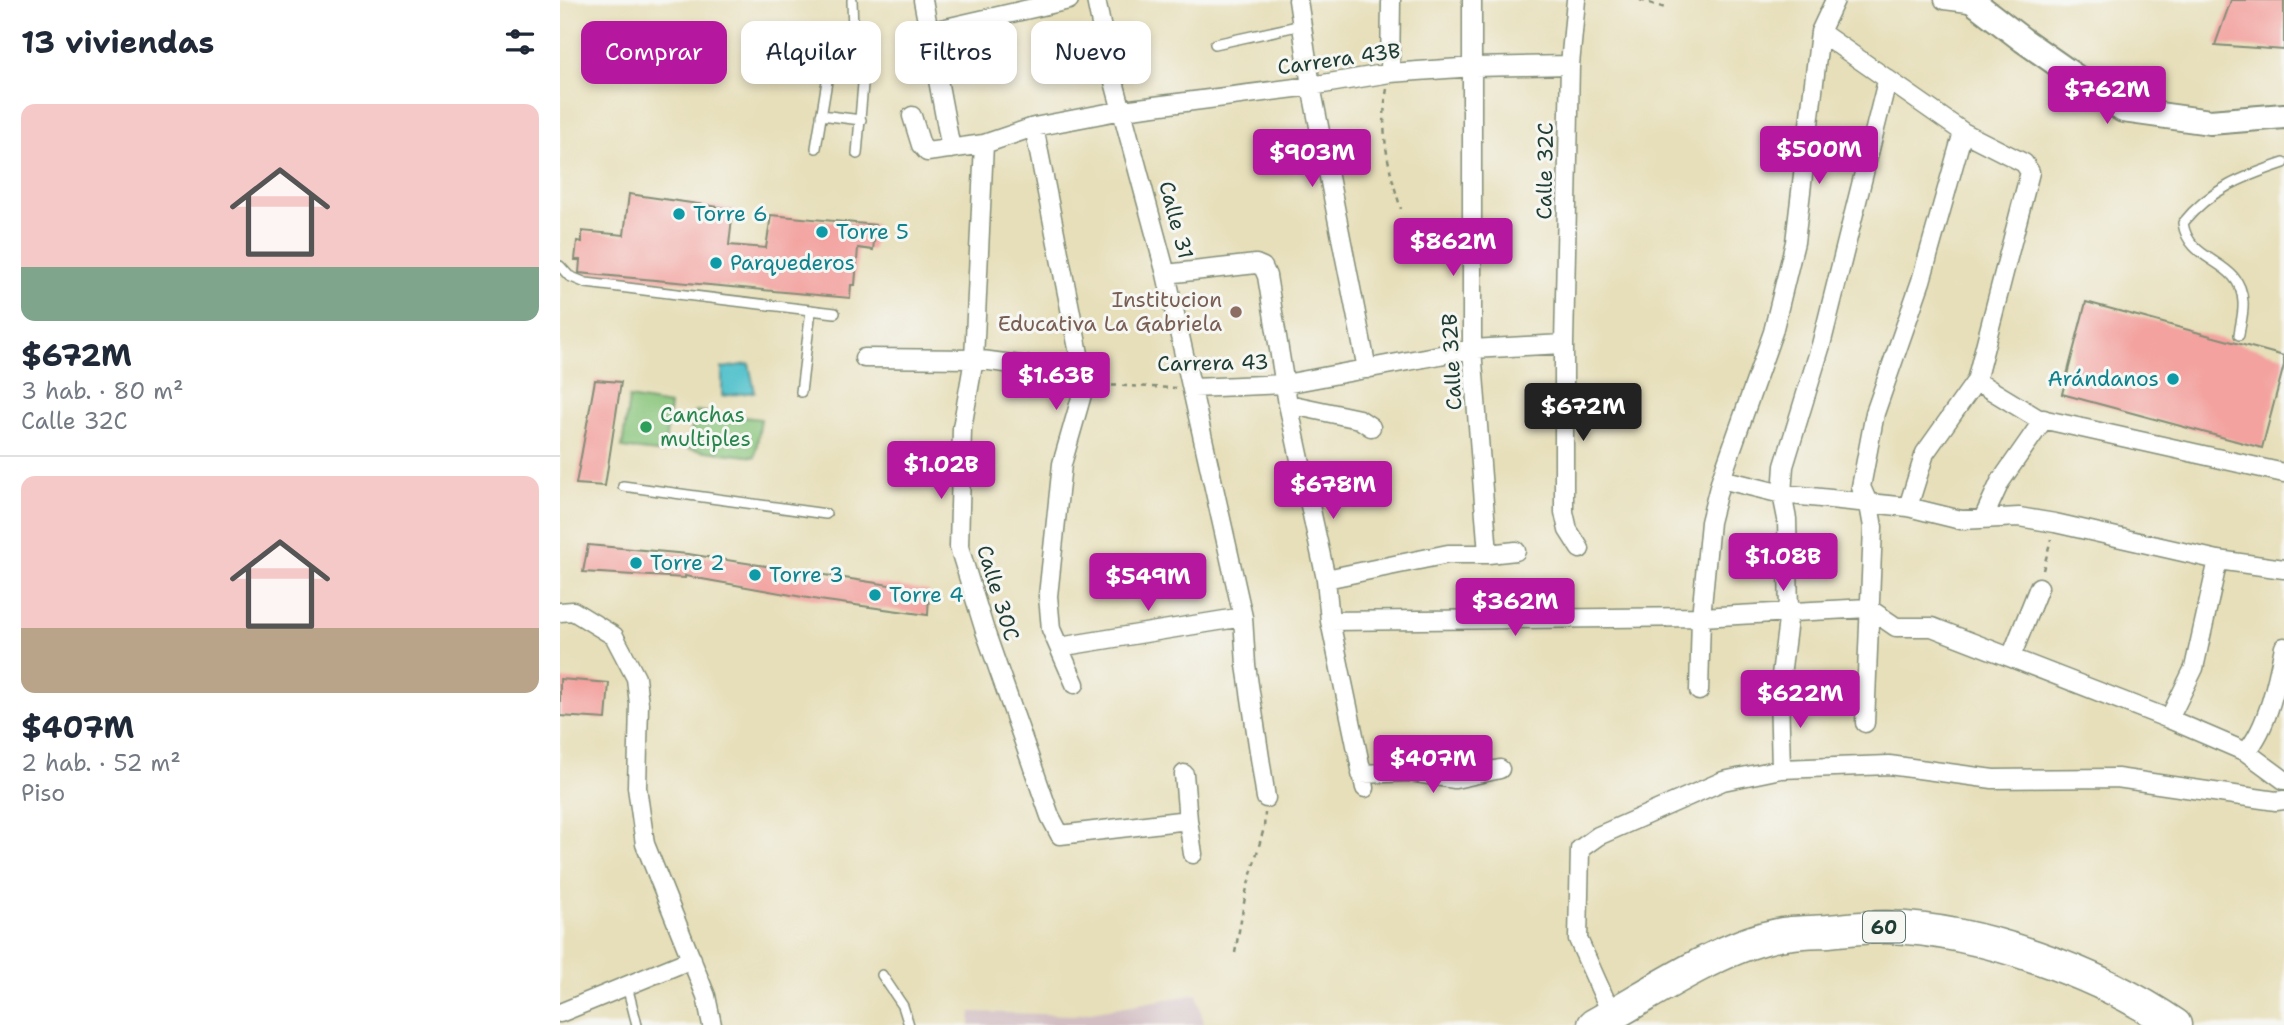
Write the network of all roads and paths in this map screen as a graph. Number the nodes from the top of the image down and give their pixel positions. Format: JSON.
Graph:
{"nodes":[{"id":1,"x":852,"y":0,"type":"edge"},
{"id":2,"x":923,"y":0,"type":"edge"},
{"id":3,"x":1069,"y":0,"type":"edge"},
{"id":4,"x":1096,"y":0,"type":"edge"},
{"id":5,"x":1298,"y":0,"type":"edge"},
{"id":6,"x":1391,"y":0,"type":"edge"},
{"id":7,"x":1472,"y":0,"type":"edge"},
{"id":8,"x":1576,"y":0,"type":"edge"},
{"id":9,"x":1640,"y":0,"type":"edge"},
{"id":10,"x":1835,"y":0,"type":"edge"},
{"id":11,"x":1944,"y":0,"type":"edge"},
{"id":12,"x":1974,"y":2,"type":"edge"},
{"id":13,"x":1665,"y":8,"type":"dead end"},
{"id":14,"x":853,"y":21,"type":"edge"},
{"id":15,"x":926,"y":21,"type":"edge"},
{"id":16,"x":976,"y":21,"type":"edge"},
{"id":17,"x":1302,"y":25,"type":"junction"},
{"id":18,"x":1820,"y":32,"type":"junction"},
{"id":19,"x":1215,"y":44,"type":"dead end"},
{"id":20,"x":1570,"y":65,"type":"junction"},
{"id":21,"x":1474,"y":67,"type":"junction"},
{"id":22,"x":1390,"y":73,"type":"junction"},
{"id":23,"x":1887,"y":81,"type":"junction"},
{"id":24,"x":826,"y":84,"type":"edge"},
{"id":25,"x":863,"y":84,"type":"edge"},
{"id":26,"x":938,"y":84,"type":"edge"},
{"id":27,"x":1311,"y":86,"type":"junction"},
{"id":28,"x":1123,"y":110,"type":"junction"},
{"id":29,"x":821,"y":115,"type":"junction"},
{"id":30,"x":912,"y":116,"type":"dead end"},
{"id":31,"x":2284,"y":116,"type":"edge"},
{"id":32,"x":861,"y":120,"type":"junction"},
{"id":33,"x":1034,"y":127,"type":"junction"},
{"id":34,"x":1963,"y":132,"type":"junction"},
{"id":35,"x":984,"y":144,"type":"junction"},
{"id":36,"x":817,"y":148,"type":"dead end"},
{"id":37,"x":951,"y":149,"type":"junction"},
{"id":38,"x":857,"y":154,"type":"dead end"},
{"id":39,"x":2284,"y":163,"type":"edge"},
{"id":40,"x":1401,"y":209,"type":"dead end"},
{"id":41,"x":560,"y":266,"type":"edge"},
{"id":42,"x":1166,"y":274,"type":"junction"},
{"id":43,"x":811,"y":310,"type":"junction"},
{"id":44,"x":835,"y":313,"type":"dead end"},
{"id":45,"x":2239,"y":335,"type":"dead end"},
{"id":46,"x":1564,"y":344,"type":"junction"},
{"id":47,"x":1472,"y":349,"type":"junction"},
{"id":48,"x":864,"y":358,"type":"dead end"},
{"id":49,"x":974,"y":359,"type":"junction"},
{"id":50,"x":1036,"y":367,"type":"joint"},
{"id":51,"x":1367,"y":369,"type":"junction"},
{"id":52,"x":1976,"y":381,"type":"junction"},
{"id":53,"x":1085,"y":384,"type":"junction"},
{"id":54,"x":1285,"y":384,"type":"junction"},
{"id":55,"x":1193,"y":388,"type":"junction"},
{"id":56,"x":801,"y":392,"type":"dead end"},
{"id":57,"x":1288,"y":404,"type":"junction"},
{"id":58,"x":2044,"y":419,"type":"junction"},
{"id":59,"x":1371,"y":427,"type":"dead end"},
{"id":60,"x":2284,"y":473,"type":"edge"},
{"id":61,"x":1721,"y":479,"type":"junction"},
{"id":62,"x":623,"y":486,"type":"dead end"},
{"id":63,"x":1782,"y":494,"type":"junction"},
{"id":64,"x":1868,"y":505,"type":"junction"},
{"id":65,"x":1908,"y":508,"type":"junction"},
{"id":66,"x":826,"y":514,"type":"dead end"},
{"id":67,"x":1983,"y":519,"type":"junction"},
{"id":68,"x":2055,"y":523,"type":"junction"},
{"id":69,"x":1580,"y":549,"type":"dead end"},
{"id":70,"x":1516,"y":551,"type":"dead end"},
{"id":71,"x":1488,"y":554,"type":"junction"},
{"id":72,"x":2218,"y":560,"type":"junction"},
{"id":73,"x":2284,"y":569,"type":"edge"},
{"id":74,"x":1326,"y":579,"type":"junction"},
{"id":75,"x":2039,"y":587,"type":"joint"},
{"id":76,"x":1868,"y":608,"type":"junction"},
{"id":77,"x":560,"y":612,"type":"edge"},
{"id":78,"x":1789,"y":612,"type":"junction"},
{"id":79,"x":1243,"y":617,"type":"junction"},
{"id":80,"x":1701,"y":617,"type":"junction"},
{"id":81,"x":1330,"y":621,"type":"junction"},
{"id":82,"x":2284,"y":647,"type":"edge"},
{"id":83,"x":1059,"y":648,"type":"junction"},
{"id":84,"x":2011,"y":657,"type":"junction"},
{"id":85,"x":1074,"y":684,"type":"dead end"},
{"id":86,"x":1699,"y":691,"type":"dead end"},
{"id":87,"x":2169,"y":719,"type":"junction"},
{"id":88,"x":1865,"y":723,"type":"dead end"},
{"id":89,"x":2246,"y":752,"type":"junction"},
{"id":90,"x":1500,"y":769,"type":"dead end"},
{"id":91,"x":1781,"y":769,"type":"junction"},
{"id":92,"x":1184,"y":774,"type":"dead end"},
{"id":93,"x":2284,"y":780,"type":"edge"},
{"id":94,"x":1266,"y":798,"type":"joint"},
{"id":95,"x":2284,"y":800,"type":"edge"},
{"id":96,"x":1188,"y":820,"type":"junction"},
{"id":97,"x":1193,"y":855,"type":"dead end"},
{"id":98,"x":1235,"y":953,"type":"dead end"},
{"id":99,"x":692,"y":959,"type":"junction"},
{"id":100,"x":882,"y":975,"type":"dead end"},
{"id":101,"x":627,"y":986,"type":"junction"},
{"id":102,"x":560,"y":1013,"type":"edge"},
{"id":103,"x":1613,"y":1022,"type":"edge"},
{"id":104,"x":638,"y":1025,"type":"edge"},
{"id":105,"x":712,"y":1025,"type":"edge"},
{"id":106,"x":909,"y":1025,"type":"edge"},
{"id":107,"x":2148,"y":1025,"type":"edge"},
{"id":108,"x":2175,"y":1025,"type":"edge"}],
"edges":[{"from":1,"to":14,"type":"lane"},
{"from":2,"to":15,"type":"street"},
{"from":3,"to":16,"type":"street"},
{"from":4,"to":28,"type":"street","name":"Calle 31"},
{"from":5,"to":17,"type":"street"},
{"from":6,"to":22,"type":"street"},
{"from":7,"to":21,"type":"street","name":"Calle 32B"},
{"from":8,"to":20,"type":"street","name":"Calle 32C"},
{"from":9,"to":13,"type":"path"},
{"from":10,"to":18,"type":"street"},
{"from":11,"to":12,"type":"street"},
{"from":12,"to":31,"type":"main road"},
{"from":17,"to":19,"type":"lane"},
{"from":17,"to":27,"type":"street"},
{"from":18,"to":23,"type":"street"},
{"from":18,"to":61,"type":"street"},
{"from":20,"to":21,"type":"street","name":"Carrera 43B"},
{"from":20,"to":46,"type":"street","name":"Calle 32C"},
{"from":21,"to":22,"type":"street","name":"Carrera 43B"},
{"from":21,"to":47,"type":"street","name":"Calle 32B"},
{"from":22,"to":27,"type":"street","name":"Carrera 43B"},
{"from":22,"to":40,"type":"path"},
{"from":23,"to":34,"type":"street"},
{"from":23,"to":63,"type":"street"},
{"from":24,"to":29,"type":"lane"},
{"from":25,"to":32,"type":"lane"},
{"from":26,"to":37,"type":"street"},
{"from":27,"to":28,"type":"street","name":"Carrera 43B"},
{"from":27,"to":51,"type":"street"},
{"from":28,"to":33,"type":"street","name":"Carrera 43B"},
{"from":28,"to":42,"type":"street","name":"Calle 31"},
{"from":29,"to":32,"type":"lane"},
{"from":29,"to":36,"type":"lane"},
{"from":30,"to":37,"type":"street","name":"Carrera 43B"},
{"from":32,"to":38,"type":"lane"},
{"from":33,"to":35,"type":"street","name":"Carrera 43B"},
{"from":33,"to":53,"type":"street"},
{"from":34,"to":52,"type":"street"},
{"from":34,"to":64,"type":"street"},
{"from":35,"to":37,"type":"street","name":"Carrera 43B"},
{"from":35,"to":49,"type":"street","name":"Calle 30C"},
{"from":39,"to":45,"type":"lane"},
{"from":41,"to":43,"type":"lane"},
{"from":42,"to":54,"type":"street"},
{"from":42,"to":55,"type":"street","name":"Calle 31"},
{"from":43,"to":44,"type":"lane"},
{"from":43,"to":56,"type":"lane"},
{"from":46,"to":47,"type":"street","name":"Carrera 43"},
{"from":46,"to":69,"type":"street","name":"Calle 32C"},
{"from":47,"to":51,"type":"street","name":"Carrera 43"},
{"from":47,"to":71,"type":"street","name":"Calle 32B"},
{"from":48,"to":49,"type":"street"},
{"from":49,"to":50,"type":"street"},
{"from":49,"to":96,"type":"street","name":"Calle 30C"},
{"from":50,"to":53,"type":"path","name":"Carrera 43"},
{"from":51,"to":54,"type":"street","name":"Carrera 43"},
{"from":52,"to":58,"type":"street"},
{"from":52,"to":65,"type":"street"},
{"from":53,"to":55,"type":"path","name":"Carrera 43"},
{"from":53,"to":83,"type":"street"},
{"from":54,"to":55,"type":"street","name":"Carrera 43"},
{"from":54,"to":57,"type":"street"},
{"from":55,"to":79,"type":"street","name":"Calle 31"},
{"from":57,"to":59,"type":"street"},
{"from":57,"to":74,"type":"street"},
{"from":58,"to":60,"type":"street"},
{"from":58,"to":67,"type":"street"},
{"from":61,"to":63,"type":"street"},
{"from":61,"to":80,"type":"street"},
{"from":62,"to":66,"type":"lane"},
{"from":63,"to":64,"type":"street"},
{"from":63,"to":78,"type":"street"},
{"from":64,"to":65,"type":"street"},
{"from":64,"to":76,"type":"street"},
{"from":65,"to":67,"type":"street"},
{"from":67,"to":68,"type":"street"},
{"from":68,"to":72,"type":"street"},
{"from":68,"to":75,"type":"path"},
{"from":70,"to":71,"type":"street"},
{"from":71,"to":74,"type":"street"},
{"from":72,"to":73,"type":"street"},
{"from":72,"to":87,"type":"street"},
{"from":74,"to":81,"type":"street"},
{"from":75,"to":84,"type":"street"},
{"from":76,"to":78,"type":"street"},
{"from":76,"to":84,"type":"street"},
{"from":76,"to":88,"type":"street"},
{"from":77,"to":99,"type":"street"},
{"from":78,"to":80,"type":"street"},
{"from":78,"to":91,"type":"street"},
{"from":79,"to":83,"type":"street"},
{"from":79,"to":94,"type":"street","name":"Calle 31"},
{"from":80,"to":81,"type":"street"},
{"from":80,"to":86,"type":"street"},
{"from":81,"to":90,"type":"street"},
{"from":82,"to":89,"type":"street"},
{"from":83,"to":85,"type":"street"},
{"from":84,"to":87,"type":"street"},
{"from":87,"to":89,"type":"street"},
{"from":89,"to":93,"type":"street"},
{"from":91,"to":95,"type":"street"},
{"from":91,"to":103,"type":"street"},
{"from":92,"to":96,"type":"street"},
{"from":94,"to":98,"type":"path"},
{"from":96,"to":97,"type":"street"},
{"from":99,"to":101,"type":"street"},
{"from":99,"to":105,"type":"street"},
{"from":100,"to":106,"type":"lane"},
{"from":101,"to":102,"type":"street"},
{"from":101,"to":104,"type":"lane"},
{"from":103,"to":107,"type":"highway","number":"60"},
{"from":103,"to":108,"type":"highway","number":"60"}]}
